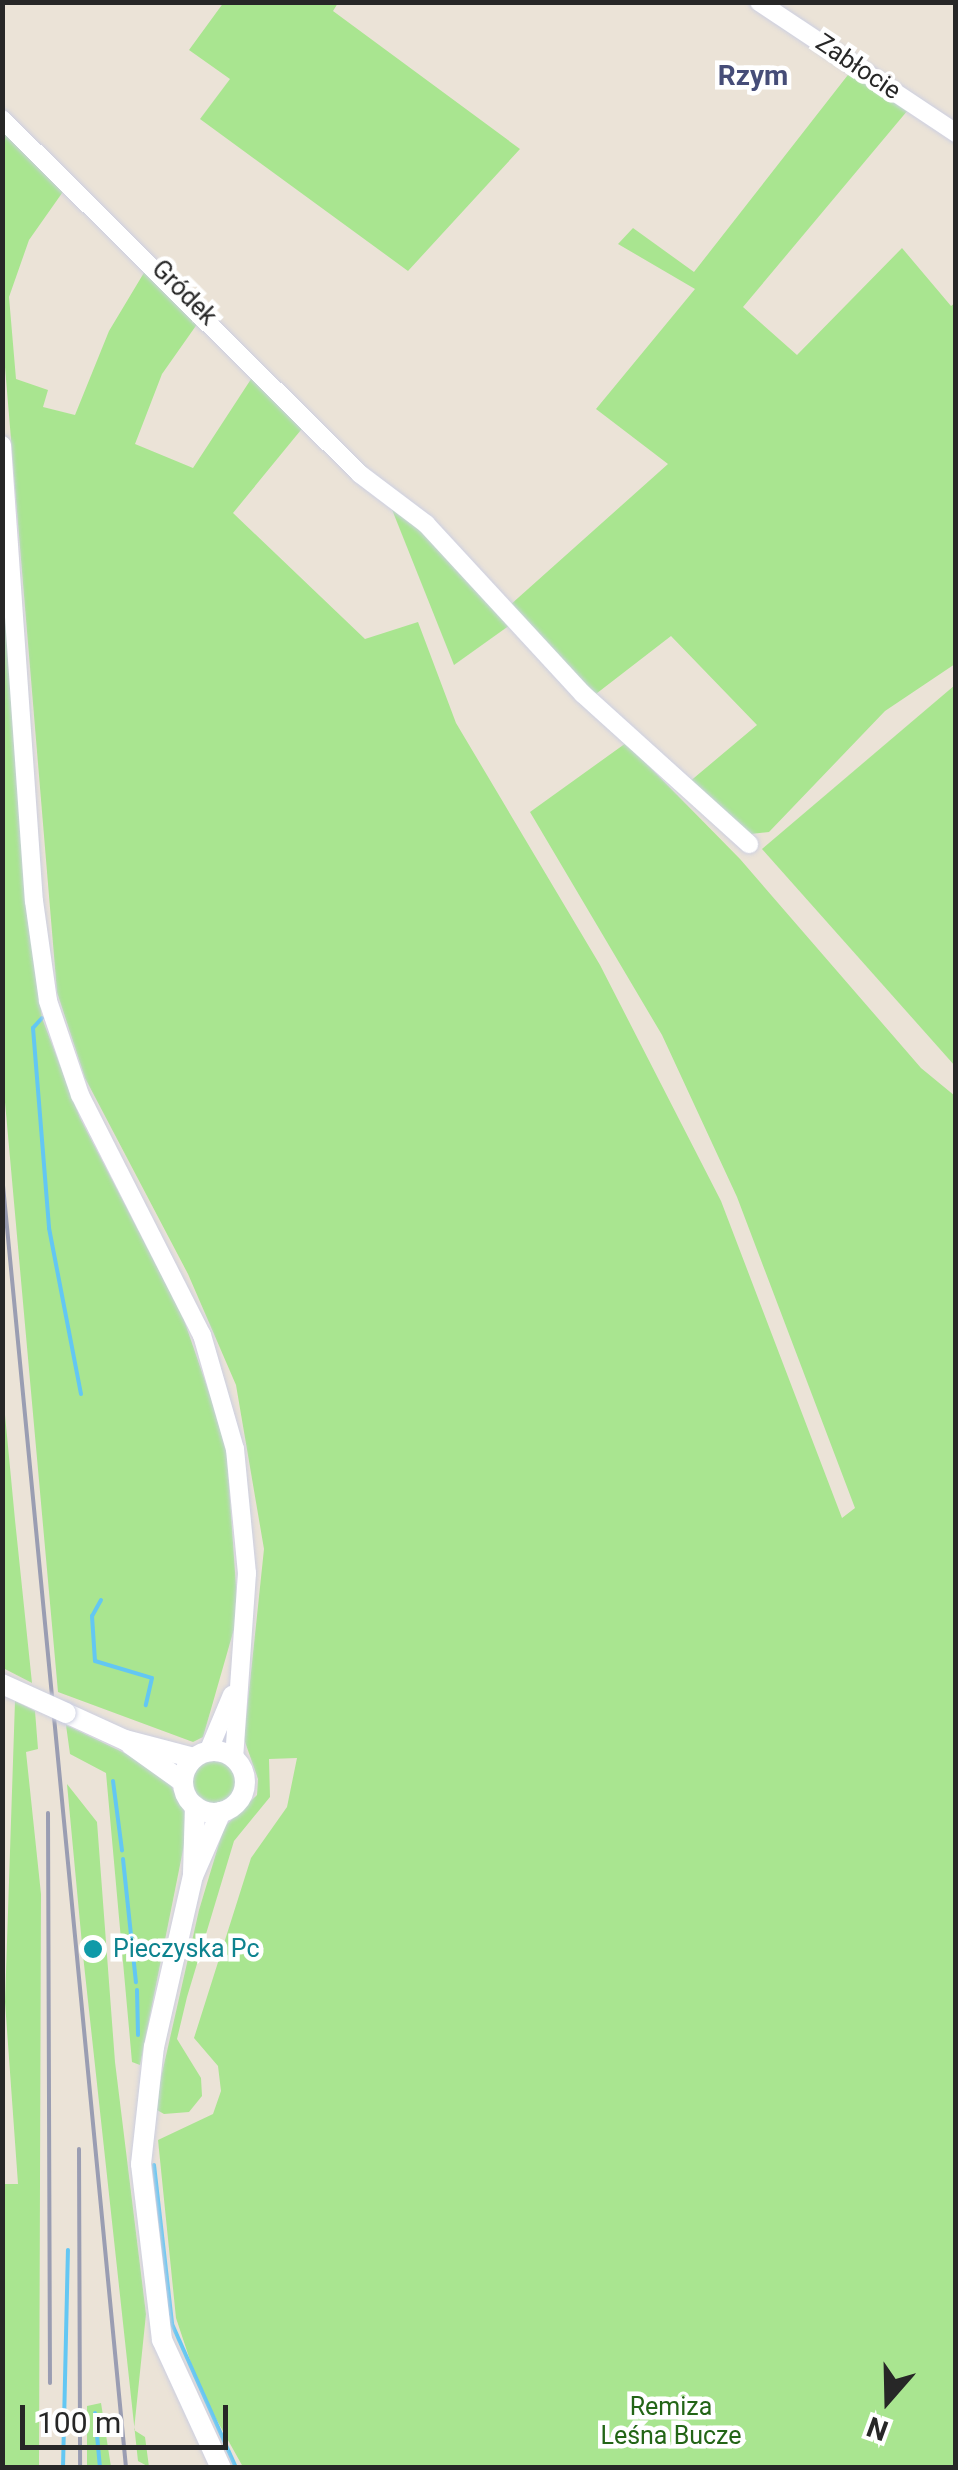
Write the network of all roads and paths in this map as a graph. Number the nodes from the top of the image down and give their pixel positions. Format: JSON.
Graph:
{"nodes":[{"id":1,"x":760,"y":2,"type":"edge"},
{"id":2,"x":2,"y":119,"type":"edge"},
{"id":3,"x":956,"y":132,"type":"edge"},
{"id":4,"x":2,"y":445,"type":"edge"},
{"id":5,"x":749,"y":844,"type":"dead end"},
{"id":6,"x":2,"y":1684,"type":"edge"},
{"id":7,"x":235,"y":1690,"type":"junction"},
{"id":8,"x":124,"y":1740,"type":"junction"},
{"id":9,"x":201,"y":1755,"type":"junction"},
{"id":10,"x":234,"y":1759,"type":"junction"},
{"id":11,"x":183,"y":1782,"type":"junction"},
{"id":12,"x":194,"y":1806,"type":"junction"},
{"id":13,"x":221,"y":1812,"type":"junction"},
{"id":14,"x":193,"y":1876,"type":"junction"},
{"id":15,"x":220,"y":2468,"type":"edge"}],
"edges":[{"from":1,"to":3,"type":"street","name":"Zabłocie"},
{"from":2,"to":5,"type":"street","name":"Gródek"},
{"from":4,"to":7,"type":"street"},
{"from":6,"to":8,"type":"street","bridge":true},
{"from":7,"to":9,"type":"street"},
{"from":7,"to":10,"type":"street"},
{"from":8,"to":9,"type":"street"},
{"from":8,"to":11,"type":"street"},
{"from":9,"to":10,"type":"street"},
{"from":9,"to":11,"type":"street"},
{"from":10,"to":13,"type":"street"},
{"from":11,"to":12,"type":"street"},
{"from":12,"to":13,"type":"street"},
{"from":12,"to":14,"type":"street"},
{"from":13,"to":14,"type":"street"},
{"from":14,"to":15,"type":"street"}]}
